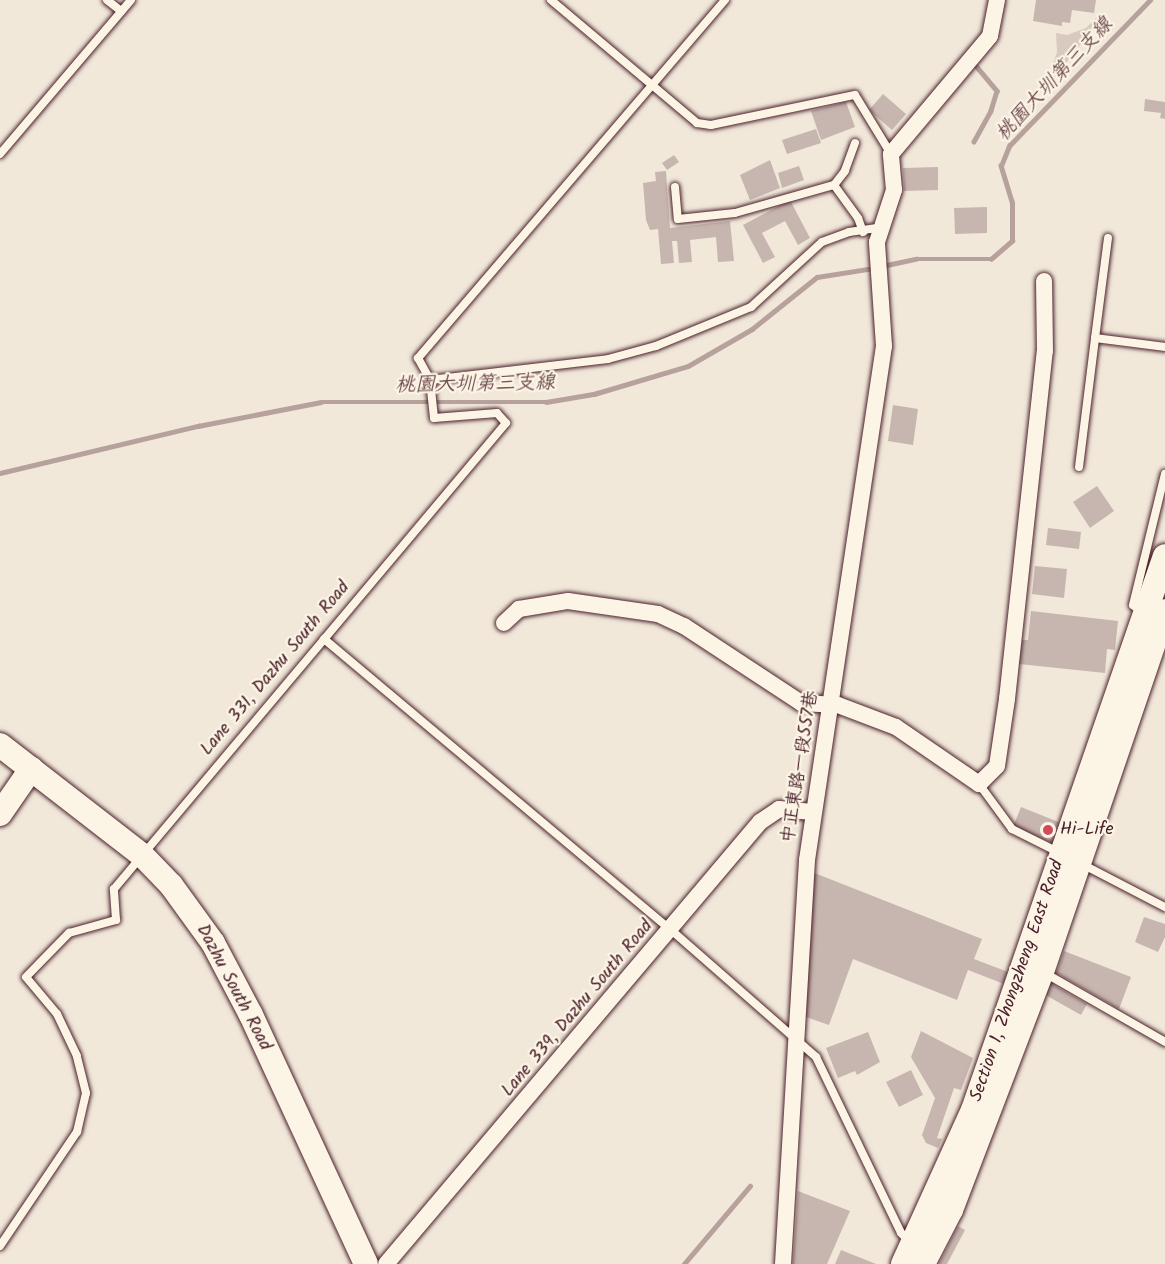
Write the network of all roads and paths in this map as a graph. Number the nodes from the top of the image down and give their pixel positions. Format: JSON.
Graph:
{"nodes":[{"id":1,"x":107,"y":0,"type":"edge"},
{"id":2,"x":130,"y":0,"type":"edge"},
{"id":3,"x":551,"y":0,"type":"edge"},
{"id":4,"x":725,"y":0,"type":"edge"},
{"id":5,"x":997,"y":0,"type":"edge"},
{"id":6,"x":121,"y":11,"type":"junction"},
{"id":7,"x":651,"y":84,"type":"junction"},
{"id":8,"x":855,"y":143,"type":"dead end"},
{"id":9,"x":0,"y":154,"type":"edge"},
{"id":10,"x":891,"y":154,"type":"junction"},
{"id":11,"x":834,"y":185,"type":"junction"},
{"id":12,"x":675,"y":187,"type":"dead end"},
{"id":13,"x":873,"y":234,"type":"junction"},
{"id":14,"x":1108,"y":238,"type":"dead end"},
{"id":15,"x":1044,"y":281,"type":"dead end"},
{"id":16,"x":1095,"y":338,"type":"junction"},
{"id":17,"x":1165,"y":347,"type":"edge"},
{"id":18,"x":430,"y":380,"type":"junction"},
{"id":19,"x":1079,"y":467,"type":"dead end"},
{"id":20,"x":1165,"y":474,"type":"edge"},
{"id":21,"x":1165,"y":556,"type":"edge"},
{"id":22,"x":1159,"y":612,"type":"edge"},
{"id":23,"x":504,"y":623,"type":"dead end"},
{"id":24,"x":324,"y":639,"type":"junction"},
{"id":25,"x":830,"y":705,"type":"junction"},
{"id":26,"x":0,"y":746,"type":"edge"},
{"id":27,"x":31,"y":769,"type":"junction"},
{"id":28,"x":979,"y":784,"type":"junction"},
{"id":29,"x":813,"y":812,"type":"junction"},
{"id":30,"x":0,"y":814,"type":"edge"},
{"id":31,"x":142,"y":855,"type":"junction"},
{"id":32,"x":1071,"y":859,"type":"junction"},
{"id":33,"x":1165,"y":906,"type":"edge"},
{"id":34,"x":671,"y":930,"type":"junction"},
{"id":35,"x":1042,"y":972,"type":"junction"},
{"id":36,"x":795,"y":1036,"type":"junction"},
{"id":37,"x":1165,"y":1042,"type":"edge"},
{"id":38,"x":0,"y":1246,"type":"edge"},
{"id":39,"x":913,"y":1257,"type":"edge"},
{"id":40,"x":366,"y":1264,"type":"edge"},
{"id":41,"x":387,"y":1264,"type":"edge"},
{"id":42,"x":783,"y":1264,"type":"edge"}],
"edges":[{"from":1,"to":6,"type":"lane"},
{"from":2,"to":6,"type":"lane"},
{"from":3,"to":7,"type":"lane"},
{"from":4,"to":7,"type":"lane"},
{"from":5,"to":10,"type":"street"},
{"from":6,"to":9,"type":"lane"},
{"from":7,"to":10,"type":"lane"},
{"from":7,"to":18,"type":"lane"},
{"from":8,"to":11,"type":"lane"},
{"from":10,"to":13,"type":"street"},
{"from":11,"to":12,"type":"lane"},
{"from":11,"to":13,"type":"lane"},
{"from":13,"to":18,"type":"lane"},
{"from":13,"to":25,"type":"street","name":"中正東路一段557巷"},
{"from":14,"to":16,"type":"lane"},
{"from":15,"to":28,"type":"street"},
{"from":16,"to":17,"type":"lane"},
{"from":16,"to":19,"type":"lane"},
{"from":18,"to":24,"type":"lane","name":"Lane 331, Dazhu South Road"},
{"from":20,"to":22,"type":"lane"},
{"from":21,"to":22,"type":"main road","name":"Section 1, Zhongzheng East Road"},
{"from":22,"to":32,"type":"main road","name":"Section 1, Zhongzheng East Road"},
{"from":23,"to":25,"type":"street"},
{"from":24,"to":31,"type":"lane","name":"Lane 331, Dazhu South Road"},
{"from":24,"to":34,"type":"lane"},
{"from":25,"to":28,"type":"street"},
{"from":25,"to":29,"type":"street","name":"中正東路一段557巷"},
{"from":26,"to":27,"type":"main road","name":"Dazhu South Road"},
{"from":27,"to":30,"type":"main road"},
{"from":27,"to":31,"type":"main road","name":"Dazhu South Road"},
{"from":28,"to":32,"type":"lane"},
{"from":29,"to":34,"type":"street","name":"Lane 339, Dazhu South Road"},
{"from":29,"to":36,"type":"street","name":"中正東路一段557巷"},
{"from":31,"to":38,"type":"lane","name":"Lane 331, Dazhu South Road"},
{"from":31,"to":40,"type":"main road","name":"Dazhu South Road"},
{"from":32,"to":33,"type":"lane"},
{"from":32,"to":35,"type":"main road","name":"Section 1, Zhongzheng East Road"},
{"from":32,"to":39,"type":"main road","name":"Section 1, Zhongzheng East Road"},
{"from":34,"to":36,"type":"lane"},
{"from":34,"to":41,"type":"street","name":"Lane 339, Dazhu South Road"},
{"from":35,"to":37,"type":"lane"},
{"from":35,"to":39,"type":"main road","name":"Section 1, Zhongzheng East Road"},
{"from":36,"to":39,"type":"lane"},
{"from":36,"to":42,"type":"street","name":"中正東路一段557巷"}]}
